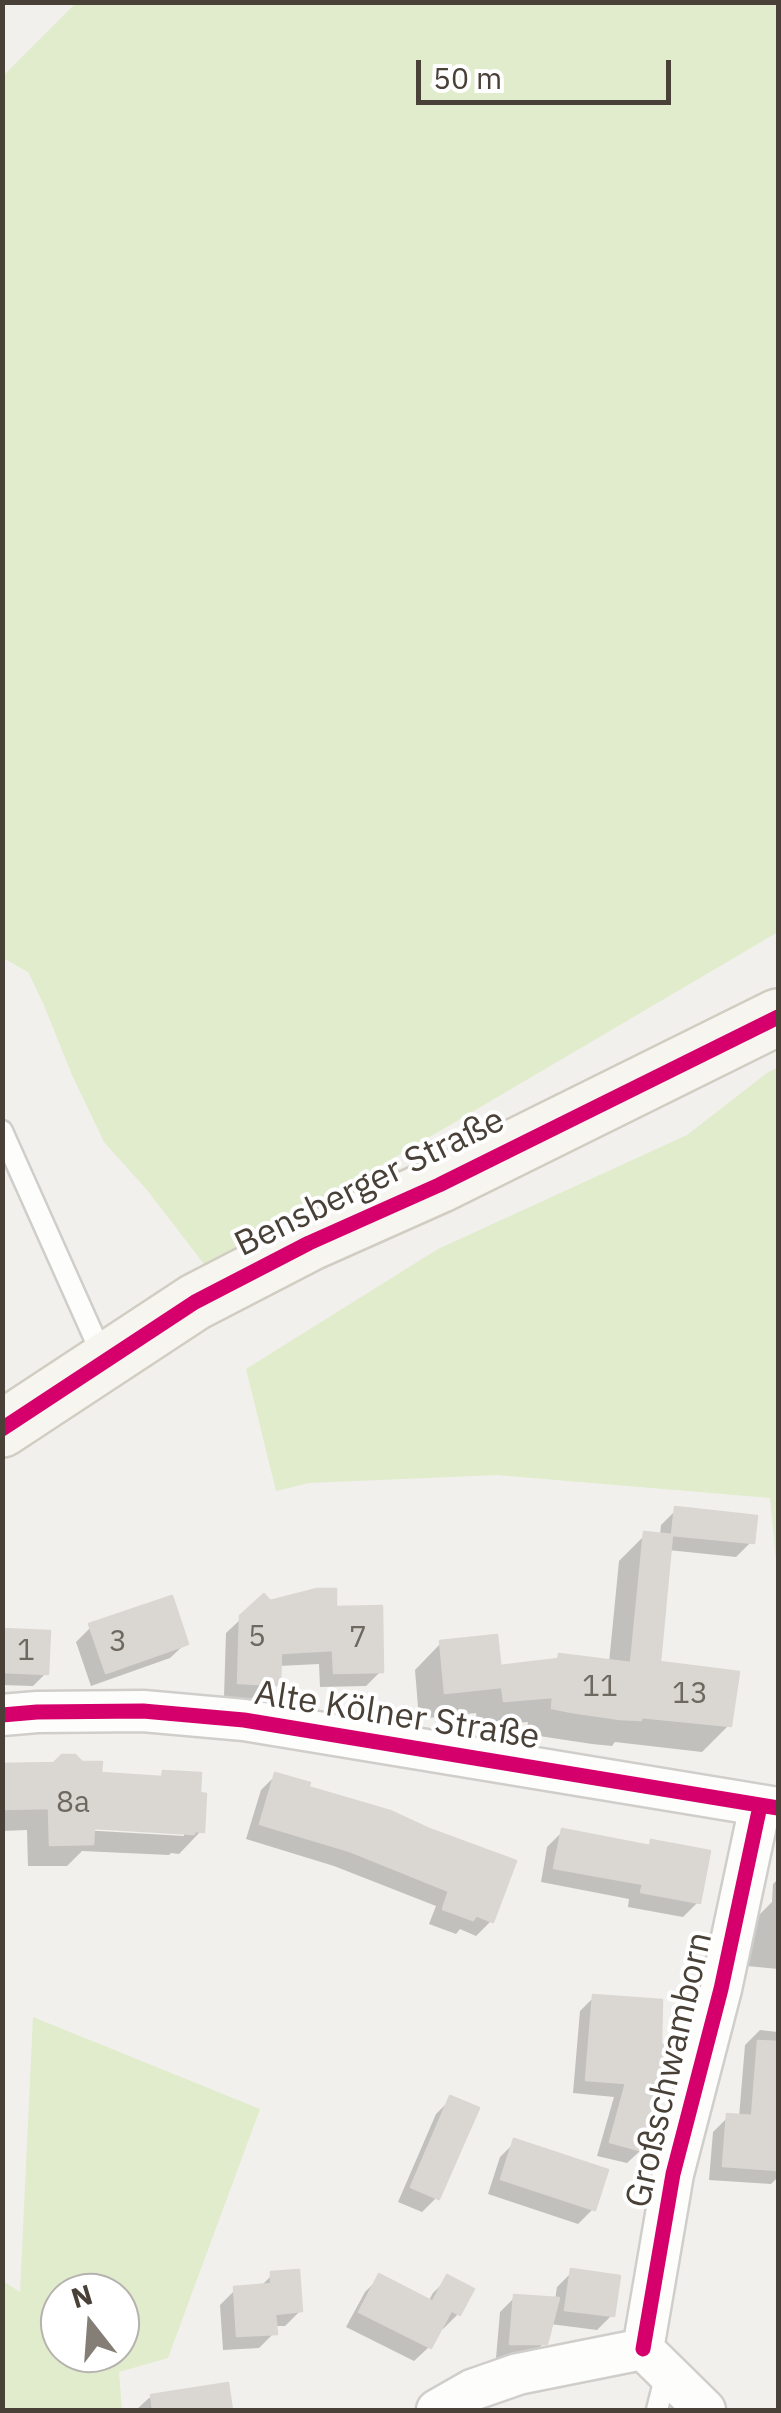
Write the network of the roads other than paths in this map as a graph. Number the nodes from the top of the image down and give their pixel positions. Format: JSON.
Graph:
{"nodes":[{"id":1,"x":778,"y":1018,"type":"edge"},
{"id":2,"x":2,"y":1130,"type":"edge"},
{"id":3,"x":104,"y":1361,"type":"junction"},
{"id":4,"x":2,"y":1429,"type":"edge"},
{"id":5,"x":2,"y":1715,"type":"edge"},
{"id":6,"x":769,"y":1807,"type":"edge"},
{"id":7,"x":655,"y":2378,"type":"edge"},
{"id":8,"x":437,"y":2410,"type":"edge"},
{"id":9,"x":705,"y":2410,"type":"edge"}],
"edges":[{"from":1,"to":3,"type":"main road","name":"Bensberger Straße"},
{"from":2,"to":3,"type":"lane"},
{"from":3,"to":4,"type":"main road","name":"Bensberger Straße"},
{"from":5,"to":6,"type":"street","name":"Alte Kölner Straße"},
{"from":6,"to":7,"type":"street","name":"Großschwamborn"},
{"from":7,"to":8,"type":"street"},
{"from":7,"to":9,"type":"street"}]}
